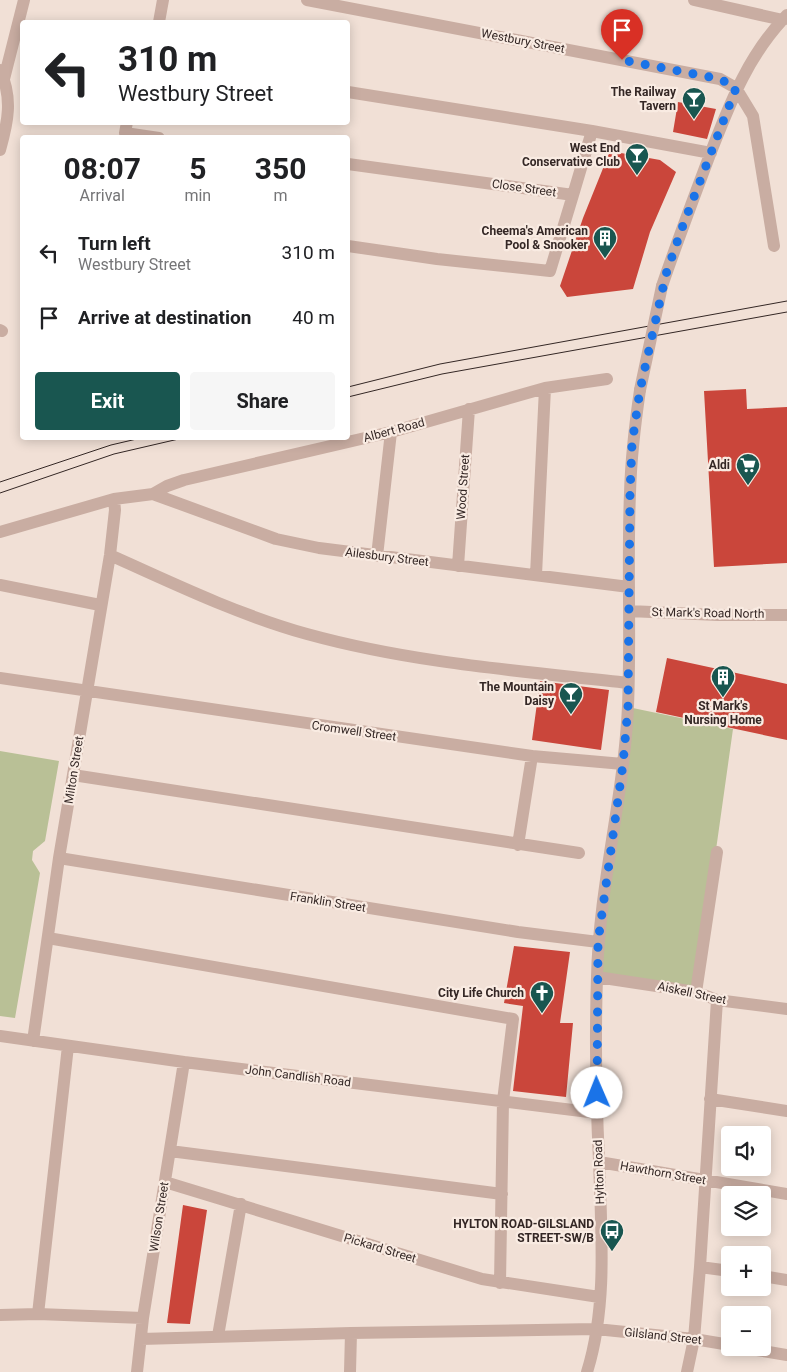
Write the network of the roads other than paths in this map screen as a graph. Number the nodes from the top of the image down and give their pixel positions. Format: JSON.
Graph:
{"nodes":[{"id":1,"x":24,"y":0,"type":"edge"},
{"id":2,"x":164,"y":0,"type":"edge"},
{"id":3,"x":307,"y":0,"type":"edge"},
{"id":4,"x":694,"y":0,"type":"edge"},
{"id":5,"x":785,"y":18,"type":"edge"},
{"id":6,"x":159,"y":20,"type":"edge"},
{"id":7,"x":2,"y":75,"type":"edge"},
{"id":8,"x":736,"y":88,"type":"junction"},
{"id":9,"x":350,"y":92,"type":"edge"},
{"id":10,"x":592,"y":130,"type":"junction"},
{"id":11,"x":124,"y":131,"type":"edge"},
{"id":12,"x":144,"y":135,"type":"edge"},
{"id":13,"x":0,"y":150,"type":"edge"},
{"id":14,"x":711,"y":153,"type":"junction"},
{"id":15,"x":350,"y":164,"type":"edge"},
{"id":16,"x":573,"y":195,"type":"junction"},
{"id":17,"x":350,"y":246,"type":"edge"},
{"id":18,"x":774,"y":246,"type":"dead end"},
{"id":19,"x":607,"y":379,"type":"dead end"},
{"id":20,"x":545,"y":388,"type":"junction"},
{"id":21,"x":469,"y":409,"type":"junction"},
{"id":22,"x":391,"y":432,"type":"junction"},
{"id":23,"x":153,"y":494,"type":"junction"},
{"id":24,"x":114,"y":498,"type":"junction"},
{"id":25,"x":0,"y":532,"type":"edge"},
{"id":26,"x":110,"y":555,"type":"junction"},
{"id":27,"x":377,"y":556,"type":"junction"},
{"id":28,"x":458,"y":566,"type":"junction"},
{"id":29,"x":536,"y":575,"type":"junction"},
{"id":30,"x":0,"y":585,"type":"edge"},
{"id":31,"x":629,"y":587,"type":"junction"},
{"id":32,"x":100,"y":606,"type":"junction"},
{"id":33,"x":629,"y":611,"type":"junction"},
{"id":34,"x":787,"y":614,"type":"edge"},
{"id":35,"x":0,"y":678,"type":"edge"},
{"id":36,"x":628,"y":683,"type":"junction"},
{"id":37,"x":87,"y":691,"type":"junction"},
{"id":38,"x":532,"y":756,"type":"junction"},
{"id":39,"x":623,"y":764,"type":"junction"},
{"id":40,"x":72,"y":775,"type":"junction"},
{"id":41,"x":518,"y":845,"type":"junction"},
{"id":42,"x":717,"y":852,"type":"dead end"},
{"id":43,"x":579,"y":854,"type":"dead end"},
{"id":44,"x":59,"y":858,"type":"junction"},
{"id":45,"x":48,"y":938,"type":"junction"},
{"id":46,"x":598,"y":942,"type":"junction"},
{"id":47,"x":597,"y":976,"type":"junction"},
{"id":48,"x":696,"y":992,"type":"junction"},
{"id":49,"x":717,"y":1000,"type":"junction"},
{"id":50,"x":787,"y":1010,"type":"edge"},
{"id":51,"x":0,"y":1036,"type":"edge"},
{"id":52,"x":33,"y":1041,"type":"junction"},
{"id":53,"x":68,"y":1046,"type":"junction"},
{"id":54,"x":184,"y":1062,"type":"junction"},
{"id":55,"x":710,"y":1099,"type":"junction"},
{"id":56,"x":503,"y":1101,"type":"junction"},
{"id":57,"x":787,"y":1112,"type":"edge"},
{"id":58,"x":597,"y":1113,"type":"junction"},
{"id":59,"x":170,"y":1151,"type":"junction"},
{"id":60,"x":599,"y":1162,"type":"junction"},
{"id":61,"x":705,"y":1180,"type":"junction"},
{"id":62,"x":165,"y":1182,"type":"junction"},
{"id":63,"x":502,"y":1194,"type":"junction"},
{"id":64,"x":787,"y":1194,"type":"edge"},
{"id":65,"x":241,"y":1204,"type":"junction"},
{"id":66,"x":700,"y":1267,"type":"junction"},
{"id":67,"x":721,"y":1270,"type":"edge"},
{"id":68,"x":771,"y":1277,"type":"edge"},
{"id":69,"x":787,"y":1280,"type":"edge"},
{"id":70,"x":500,"y":1282,"type":"junction"},
{"id":71,"x":599,"y":1297,"type":"junction"},
{"id":72,"x":38,"y":1314,"type":"junction"},
{"id":73,"x":0,"y":1315,"type":"edge"},
{"id":74,"x":143,"y":1318,"type":"junction"},
{"id":75,"x":596,"y":1329,"type":"junction"},
{"id":76,"x":351,"y":1333,"type":"junction"},
{"id":77,"x":218,"y":1336,"type":"junction"},
{"id":78,"x":141,"y":1339,"type":"junction"},
{"id":79,"x":694,"y":1339,"type":"junction"},
{"id":80,"x":721,"y":1344,"type":"edge"},
{"id":81,"x":771,"y":1352,"type":"edge"},
{"id":82,"x":787,"y":1355,"type":"edge"},
{"id":83,"x":137,"y":1372,"type":"edge"},
{"id":84,"x":350,"y":1372,"type":"edge"},
{"id":85,"x":587,"y":1372,"type":"edge"},
{"id":86,"x":688,"y":1372,"type":"edge"}],
"edges":[{"from":1,"to":7,"type":"street"},
{"from":2,"to":6,"type":"street"},
{"from":3,"to":8,"type":"street","name":"Westbury Street"},
{"from":4,"to":5,"type":"street"},
{"from":5,"to":8,"type":"street","name":"Hylton Road"},
{"from":7,"to":13,"type":"street"},
{"from":8,"to":14,"type":"street","name":"Hylton Road"},
{"from":8,"to":18,"type":"street"},
{"from":9,"to":10,"type":"street"},
{"from":10,"to":14,"type":"street"},
{"from":10,"to":16,"type":"street","name":"Close Street"},
{"from":11,"to":12,"type":"street"},
{"from":14,"to":31,"type":"street","name":"Hylton Road","bridge":true},
{"from":15,"to":16,"type":"street","name":"Close Street"},
{"from":16,"to":17,"type":"street"},
{"from":19,"to":20,"type":"street","name":"Albert Road"},
{"from":20,"to":21,"type":"street","name":"Albert Road"},
{"from":20,"to":29,"type":"street"},
{"from":21,"to":22,"type":"street","name":"Albert Road"},
{"from":21,"to":28,"type":"street","name":"Wood Street"},
{"from":22,"to":23,"type":"street","name":"Albert Road"},
{"from":22,"to":27,"type":"street"},
{"from":23,"to":24,"type":"street"},
{"from":23,"to":27,"type":"street","name":"Ailesbury Street"},
{"from":24,"to":25,"type":"street"},
{"from":24,"to":26,"type":"street","name":"Milton Street"},
{"from":26,"to":32,"type":"street","name":"Milton Street"},
{"from":26,"to":36,"type":"street"},
{"from":27,"to":28,"type":"street","name":"Ailesbury Street"},
{"from":28,"to":29,"type":"street","name":"Ailesbury Street"},
{"from":29,"to":31,"type":"street","name":"Ailesbury Street"},
{"from":30,"to":32,"type":"street"},
{"from":31,"to":33,"type":"street","name":"Hylton Road"},
{"from":32,"to":37,"type":"street","name":"Milton Street"},
{"from":33,"to":34,"type":"street","name":"St Mark's Road North"},
{"from":33,"to":36,"type":"street","name":"Hylton Road"},
{"from":35,"to":37,"type":"street","name":"Cromwell Street"},
{"from":36,"to":39,"type":"street","name":"Hylton Road"},
{"from":37,"to":38,"type":"street","name":"Cromwell Street"},
{"from":37,"to":40,"type":"street","name":"Milton Street"},
{"from":38,"to":39,"type":"street","name":"Cromwell Street"},
{"from":38,"to":41,"type":"street"},
{"from":39,"to":46,"type":"street","name":"Hylton Road"},
{"from":40,"to":41,"type":"street"},
{"from":40,"to":44,"type":"street","name":"Milton Street"},
{"from":41,"to":43,"type":"street"},
{"from":42,"to":48,"type":"street"},
{"from":44,"to":45,"type":"street","name":"Milton Street"},
{"from":44,"to":46,"type":"street","name":"Franklin Street"},
{"from":45,"to":52,"type":"street","name":"Milton Street"},
{"from":45,"to":56,"type":"street"},
{"from":46,"to":47,"type":"street","name":"Hylton Road"},
{"from":47,"to":48,"type":"street","name":"Aiskell Street"},
{"from":47,"to":58,"type":"street","name":"Hylton Road"},
{"from":48,"to":49,"type":"street","name":"Aiskell Street"},
{"from":49,"to":50,"type":"street","name":"Aiskell Street"},
{"from":49,"to":55,"type":"street"},
{"from":51,"to":52,"type":"street","name":"John Candlish Road"},
{"from":52,"to":53,"type":"street","name":"John Candlish Road"},
{"from":53,"to":54,"type":"street","name":"John Candlish Road"},
{"from":53,"to":72,"type":"street"},
{"from":54,"to":56,"type":"street","name":"John Candlish Road"},
{"from":54,"to":59,"type":"street","name":"Wilson Street"},
{"from":55,"to":57,"type":"street"},
{"from":55,"to":61,"type":"street"},
{"from":56,"to":58,"type":"street","name":"John Candlish Road"},
{"from":56,"to":63,"type":"street"},
{"from":58,"to":60,"type":"street","name":"Hylton Road"},
{"from":59,"to":62,"type":"street","name":"Wilson Street"},
{"from":59,"to":63,"type":"street"},
{"from":60,"to":61,"type":"street","name":"Hawthorn Street"},
{"from":60,"to":71,"type":"street","name":"Hylton Road"},
{"from":61,"to":64,"type":"street","name":"Hawthorn Street"},
{"from":61,"to":66,"type":"street"},
{"from":62,"to":65,"type":"street","name":"Pickard Street"},
{"from":62,"to":74,"type":"street","name":"Wilson Street"},
{"from":63,"to":70,"type":"street"},
{"from":65,"to":70,"type":"street","name":"Pickard Street"},
{"from":65,"to":77,"type":"street"},
{"from":66,"to":67,"type":"street"},
{"from":66,"to":79,"type":"street"},
{"from":68,"to":69,"type":"street"},
{"from":70,"to":71,"type":"street","name":"Pickard Street"},
{"from":71,"to":75,"type":"street","name":"Hylton Road"},
{"from":72,"to":73,"type":"street"},
{"from":72,"to":74,"type":"street"},
{"from":74,"to":78,"type":"street","name":"Wilson Street"},
{"from":75,"to":76,"type":"street","name":"Gilsland Street"},
{"from":75,"to":79,"type":"street","name":"Gilsland Street"},
{"from":75,"to":85,"type":"street","name":"Hylton Road"},
{"from":76,"to":77,"type":"street","name":"Gilsland Street"},
{"from":76,"to":84,"type":"street"},
{"from":77,"to":78,"type":"street","name":"Gilsland Street"},
{"from":78,"to":83,"type":"street","name":"Wilson Street"},
{"from":79,"to":80,"type":"street","name":"Gilsland Street"},
{"from":79,"to":86,"type":"street"},
{"from":81,"to":82,"type":"street"}]}
